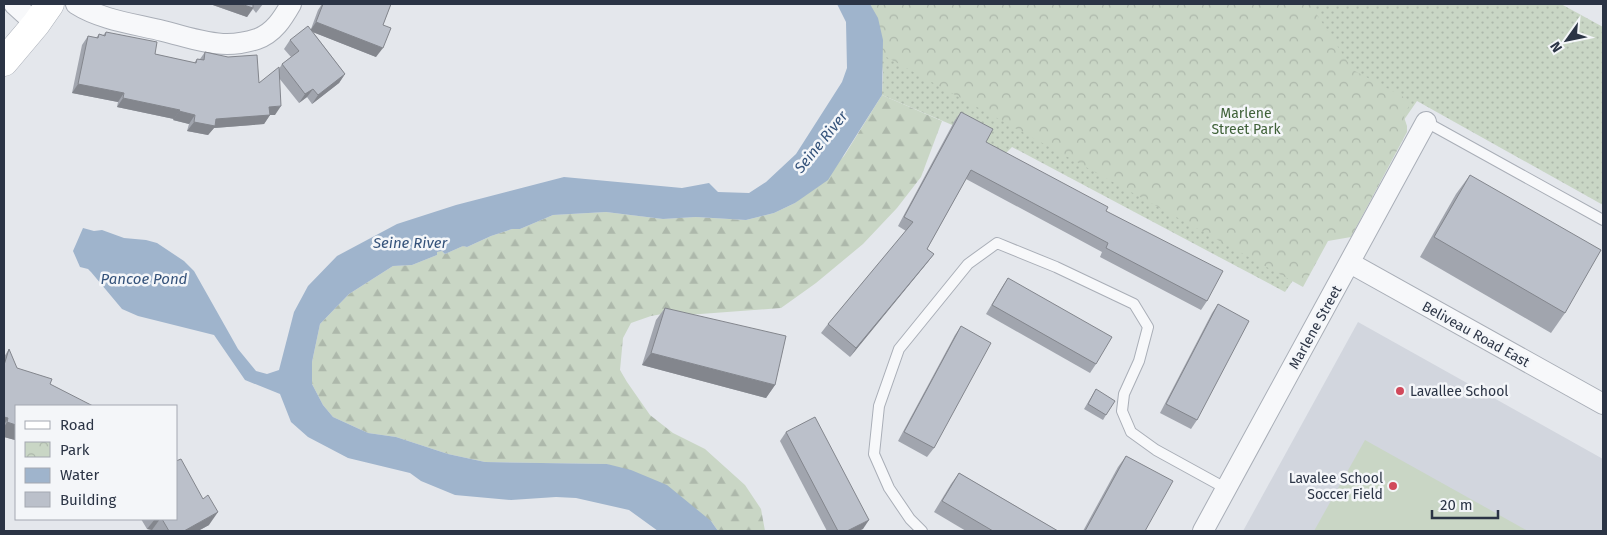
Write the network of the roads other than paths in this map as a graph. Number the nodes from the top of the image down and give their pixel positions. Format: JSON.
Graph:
{"nodes":[{"id":1,"x":14,"y":4,"type":"edge"},
{"id":2,"x":76,"y":4,"type":"edge"},
{"id":3,"x":291,"y":4,"type":"edge"},
{"id":4,"x":43,"y":14,"type":"edge"},
{"id":5,"x":4,"y":62,"type":"edge"},
{"id":6,"x":1426,"y":122,"type":"joint"},
{"id":7,"x":1603,"y":220,"type":"edge"},
{"id":8,"x":1350,"y":263,"type":"junction"},
{"id":9,"x":1603,"y":404,"type":"edge"},
{"id":10,"x":1227,"y":489,"type":"junction"},
{"id":11,"x":922,"y":531,"type":"edge"},
{"id":12,"x":1202,"y":531,"type":"edge"}],
"edges":[{"from":1,"to":4,"type":"street"},
{"from":2,"to":3,"type":"street"},
{"from":4,"to":5,"type":"street"},
{"from":6,"to":7,"type":"lane"},
{"from":6,"to":8,"type":"street","name":"Marlene Street"},
{"from":8,"to":9,"type":"street","name":"Beliveau Road East"},
{"from":8,"to":10,"type":"street","name":"Marlene Street"},
{"from":10,"to":11,"type":"lane"},
{"from":10,"to":12,"type":"street","name":"Marlene Street"}]}
